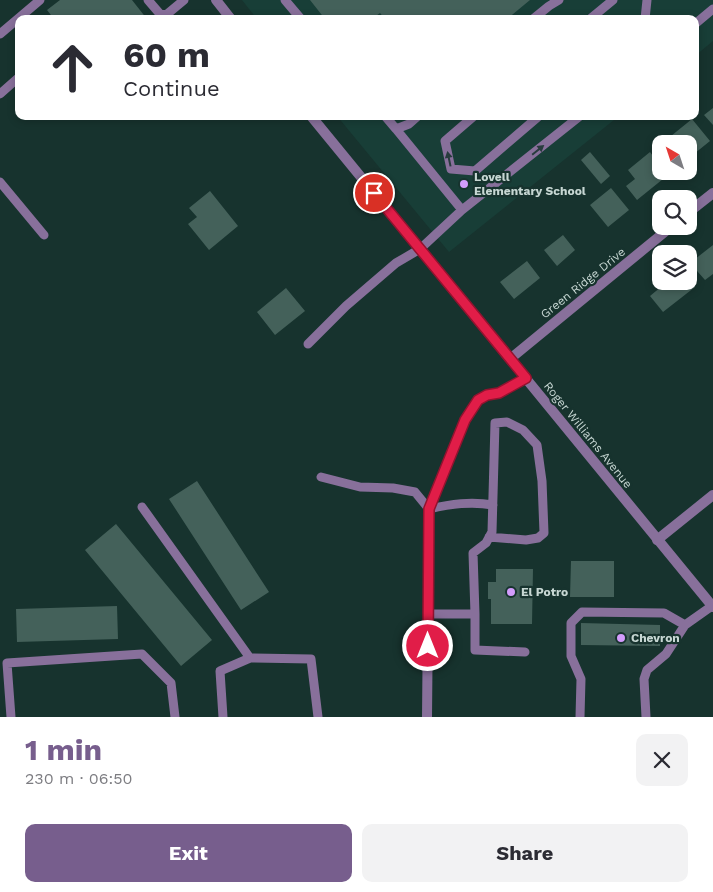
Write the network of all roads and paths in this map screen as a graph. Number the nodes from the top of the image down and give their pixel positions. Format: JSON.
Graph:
{"nodes":[{"id":1,"x":40,"y":0,"type":"edge"},
{"id":2,"x":148,"y":0,"type":"edge"},
{"id":3,"x":184,"y":0,"type":"edge"},
{"id":4,"x":216,"y":0,"type":"edge"},
{"id":5,"x":285,"y":0,"type":"edge"},
{"id":6,"x":559,"y":0,"type":"edge"},
{"id":7,"x":612,"y":0,"type":"edge"},
{"id":8,"x":647,"y":0,"type":"edge"},
{"id":9,"x":713,"y":9,"type":"edge"},
{"id":10,"x":22,"y":15,"type":"edge"},
{"id":11,"x":163,"y":15,"type":"edge"},
{"id":12,"x":170,"y":15,"type":"edge"},
{"id":13,"x":228,"y":15,"type":"edge"},
{"id":14,"x":298,"y":15,"type":"edge"},
{"id":15,"x":538,"y":15,"type":"edge"},
{"id":16,"x":595,"y":15,"type":"edge"},
{"id":17,"x":645,"y":15,"type":"edge"},
{"id":18,"x":15,"y":21,"type":"edge"},
{"id":19,"x":699,"y":21,"type":"edge"},
{"id":20,"x":0,"y":34,"type":"edge"},
{"id":21,"x":15,"y":81,"type":"edge"},
{"id":22,"x":0,"y":94,"type":"edge"},
{"id":23,"x":314,"y":120,"type":"edge"},
{"id":24,"x":388,"y":120,"type":"edge"},
{"id":25,"x":414,"y":120,"type":"edge"},
{"id":26,"x":469,"y":120,"type":"edge"},
{"id":27,"x":534,"y":120,"type":"edge"},
{"id":28,"x":575,"y":120,"type":"edge"},
{"id":29,"x":396,"y":129,"type":"junction"},
{"id":30,"x":0,"y":182,"type":"edge"},
{"id":31,"x":713,"y":193,"type":"edge"},
{"id":32,"x":697,"y":206,"type":"edge"},
{"id":33,"x":462,"y":210,"type":"junction"},
{"id":34,"x":44,"y":235,"type":"dead end"},
{"id":35,"x":661,"y":235,"type":"edge"},
{"id":36,"x":420,"y":249,"type":"junction"},
{"id":37,"x":308,"y":344,"type":"dead end"},
{"id":38,"x":510,"y":359,"type":"junction"},
{"id":39,"x":526,"y":378,"type":"junction"},
{"id":40,"x":321,"y":477,"type":"dead end"},
{"id":41,"x":713,"y":495,"type":"edge"},
{"id":42,"x":493,"y":505,"type":"junction"},
{"id":43,"x":142,"y":507,"type":"dead end"},
{"id":44,"x":429,"y":509,"type":"junction"},
{"id":45,"x":489,"y":537,"type":"junction"},
{"id":46,"x":657,"y":540,"type":"junction"},
{"id":47,"x":712,"y":606,"type":"edge"},
{"id":48,"x":428,"y":614,"type":"junction"},
{"id":49,"x":475,"y":614,"type":"junction"},
{"id":50,"x":685,"y":625,"type":"junction"},
{"id":51,"x":525,"y":652,"type":"dead end"},
{"id":52,"x":250,"y":658,"type":"junction"},
{"id":53,"x":11,"y":717,"type":"edge"},
{"id":54,"x":175,"y":717,"type":"edge"},
{"id":55,"x":223,"y":717,"type":"edge"},
{"id":56,"x":318,"y":717,"type":"edge"},
{"id":57,"x":427,"y":717,"type":"edge"},
{"id":58,"x":580,"y":717,"type":"edge"},
{"id":59,"x":646,"y":717,"type":"edge"}],
"edges":[{"from":1,"to":10,"type":"lane"},
{"from":2,"to":11,"type":"lane"},
{"from":3,"to":12,"type":"lane"},
{"from":4,"to":13,"type":"street"},
{"from":5,"to":14,"type":"lane"},
{"from":6,"to":15,"type":"lane"},
{"from":7,"to":16,"type":"lane"},
{"from":8,"to":17,"type":"lane"},
{"from":9,"to":19,"type":"lane"},
{"from":18,"to":20,"type":"lane"},
{"from":21,"to":22,"type":"lane"},
{"from":23,"to":36,"type":"street","name":"Roger Williams Avenue"},
{"from":24,"to":29,"type":"lane"},
{"from":25,"to":29,"type":"lane"},
{"from":27,"to":26,"type":"lane","one_way":true},
{"from":33,"to":28,"type":"lane","one_way":true},
{"from":29,"to":33,"type":"lane"},
{"from":30,"to":34,"type":"lane"},
{"from":31,"to":32,"type":"street"},
{"from":33,"to":36,"type":"lane"},
{"from":35,"to":38,"type":"street","name":"Green Ridge Drive"},
{"from":36,"to":37,"type":"lane"},
{"from":36,"to":38,"type":"street","name":"Roger Williams Avenue"},
{"from":38,"to":39,"type":"street","name":"Roger Williams Avenue"},
{"from":39,"to":44,"type":"lane"},
{"from":39,"to":46,"type":"street","name":"Roger Williams Avenue"},
{"from":40,"to":44,"type":"lane"},
{"from":41,"to":46,"type":"street"},
{"from":42,"to":44,"type":"lane"},
{"from":42,"to":45,"type":"lane"},
{"from":42,"to":45,"type":"lane"},
{"from":43,"to":52,"type":"lane"},
{"from":44,"to":48,"type":"street"},
{"from":45,"to":49,"type":"lane"},
{"from":46,"to":47,"type":"street","name":"Roger Williams Avenue"},
{"from":47,"to":50,"type":"lane"},
{"from":48,"to":49,"type":"lane"},
{"from":48,"to":57,"type":"street"},
{"from":49,"to":51,"type":"lane"},
{"from":50,"to":58,"type":"lane"},
{"from":50,"to":59,"type":"lane"},
{"from":52,"to":55,"type":"lane"},
{"from":52,"to":56,"type":"lane"},
{"from":53,"to":54,"type":"lane"}]}
